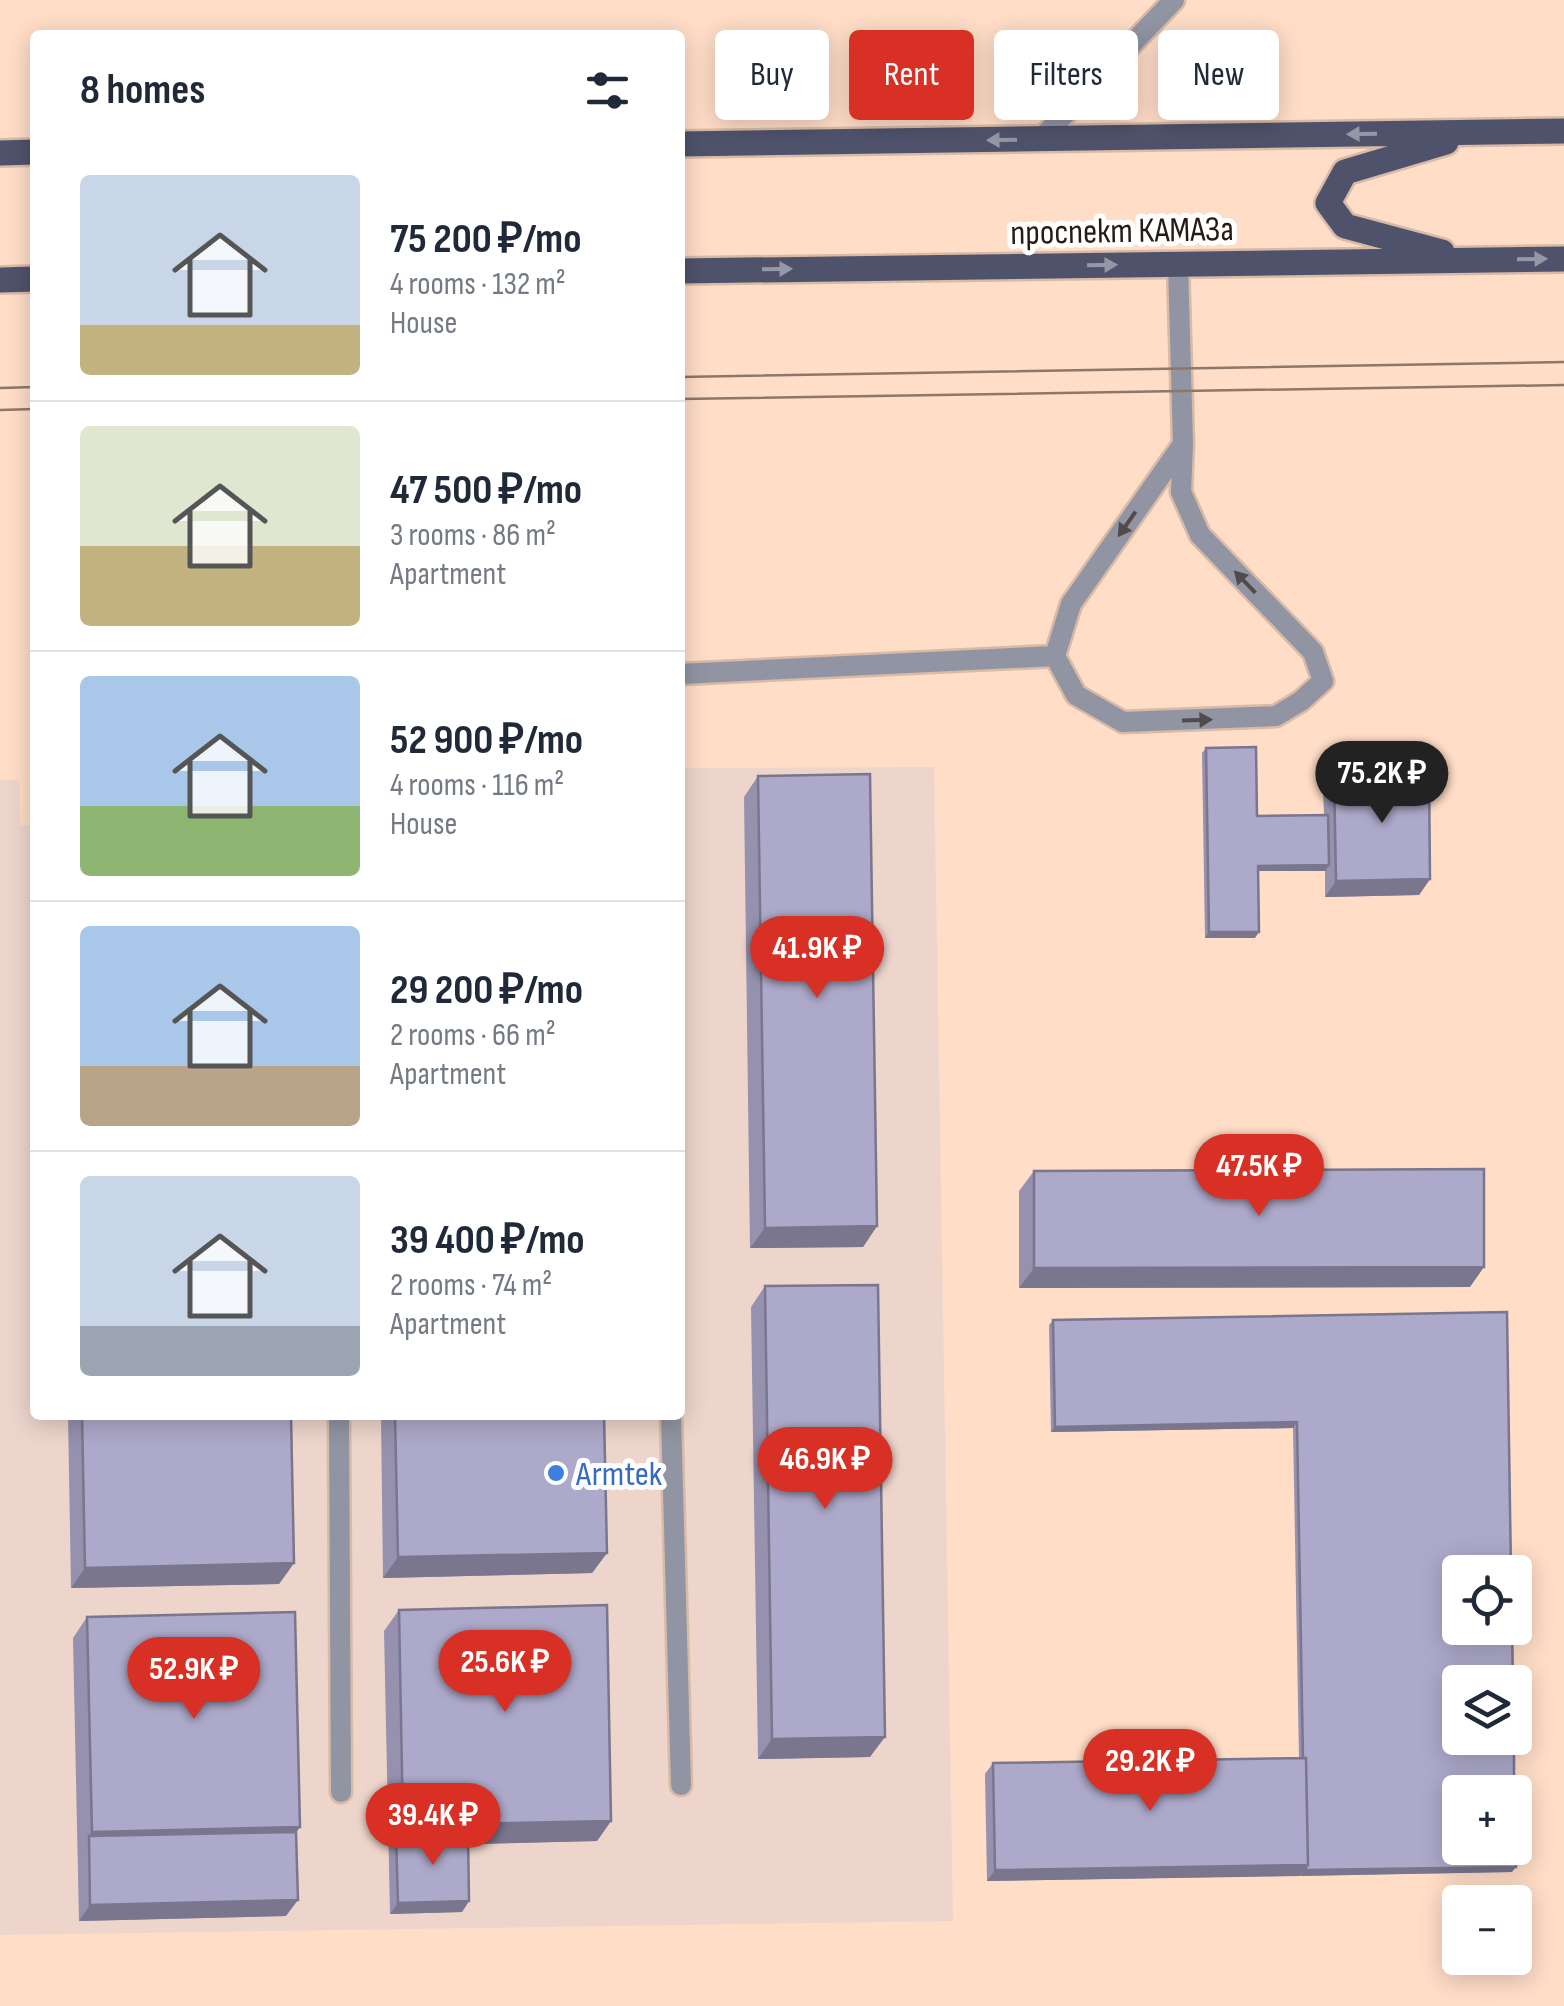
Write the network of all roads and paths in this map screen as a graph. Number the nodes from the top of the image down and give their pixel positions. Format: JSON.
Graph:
{"nodes":[{"id":1,"x":1174,"y":0,"type":"edge"},
{"id":2,"x":1564,"y":131,"type":"edge"},
{"id":3,"x":1480,"y":132,"type":"junction"},
{"id":4,"x":1040,"y":140,"type":"junction"},
{"id":5,"x":685,"y":144,"type":"edge"},
{"id":6,"x":30,"y":152,"type":"edge"},
{"id":7,"x":0,"y":153,"type":"edge"},
{"id":8,"x":1564,"y":259,"type":"edge"},
{"id":9,"x":1470,"y":260,"type":"junction"},
{"id":10,"x":1178,"y":264,"type":"junction"},
{"id":11,"x":685,"y":270,"type":"edge"},
{"id":12,"x":30,"y":279,"type":"edge"},
{"id":13,"x":0,"y":280,"type":"edge"},
{"id":14,"x":1183,"y":444,"type":"junction"},
{"id":15,"x":1055,"y":656,"type":"junction"},
{"id":16,"x":685,"y":674,"type":"edge"},
{"id":17,"x":339,"y":1420,"type":"edge"},
{"id":18,"x":671,"y":1420,"type":"edge"},
{"id":19,"x":681,"y":1785,"type":"dead end"},
{"id":20,"x":341,"y":1792,"type":"dead end"}],
"edges":[{"from":1,"to":4,"type":"lane"},
{"from":2,"to":3,"type":"main road"},
{"from":3,"to":4,"type":"main road","one_way":true},
{"from":3,"to":9,"type":"main road"},
{"from":4,"to":5,"type":"main road","one_way":true},
{"from":6,"to":7,"type":"main road"},
{"from":9,"to":8,"type":"main road","name":"проспект КАМАЗа","one_way":true},
{"from":9,"to":10,"type":"main road","name":"проспект КАМАЗа"},
{"from":11,"to":10,"type":"main road","name":"проспект КАМАЗа","one_way":true},
{"from":10,"to":14,"type":"lane"},
{"from":12,"to":13,"type":"main road"},
{"from":14,"to":15,"type":"lane","one_way":true},
{"from":15,"to":14,"type":"lane","one_way":true},
{"from":15,"to":16,"type":"lane"},
{"from":17,"to":20,"type":"lane"},
{"from":18,"to":19,"type":"lane"}]}
